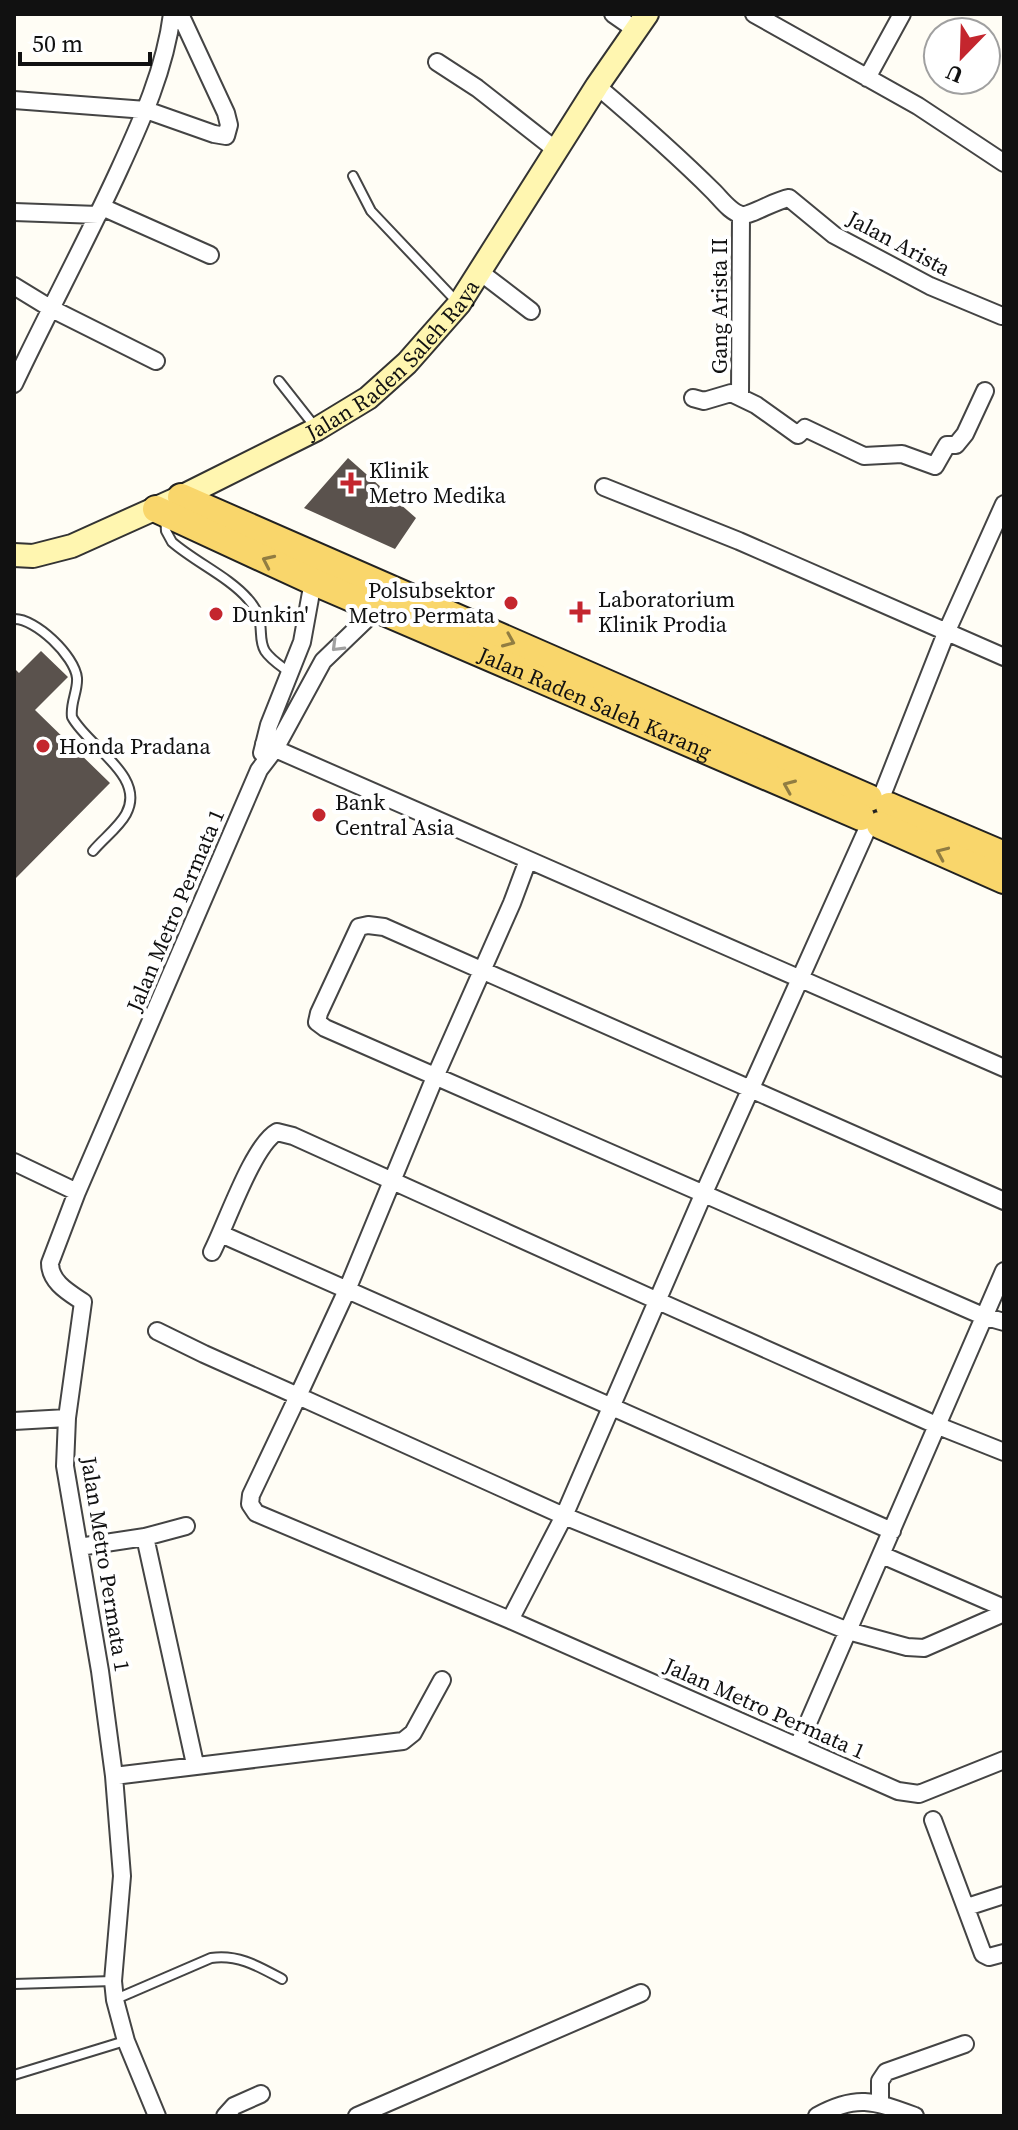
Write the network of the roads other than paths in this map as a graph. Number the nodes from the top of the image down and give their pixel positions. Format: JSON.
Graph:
{"nodes":[{"id":1,"x":172,"y":14,"type":"edge"},
{"id":2,"x":180,"y":14,"type":"edge"},
{"id":3,"x":613,"y":14,"type":"edge"},
{"id":4,"x":754,"y":14,"type":"edge"},
{"id":5,"x":902,"y":14,"type":"edge"},
{"id":6,"x":642,"y":22,"type":"edge"},
{"id":7,"x":437,"y":62,"type":"dead end"},
{"id":8,"x":867,"y":78,"type":"junction"},
{"id":9,"x":597,"y":86,"type":"junction"},
{"id":10,"x":14,"y":100,"type":"edge"},
{"id":11,"x":146,"y":110,"type":"junction"},
{"id":12,"x":556,"y":150,"type":"junction"},
{"id":13,"x":1004,"y":163,"type":"edge"},
{"id":14,"x":353,"y":176,"type":"dead end"},
{"id":15,"x":100,"y":211,"type":"junction"},
{"id":16,"x":14,"y":212,"type":"edge"},
{"id":17,"x":741,"y":215,"type":"junction"},
{"id":18,"x":210,"y":255,"type":"dead end"},
{"id":19,"x":480,"y":272,"type":"junction"},
{"id":20,"x":14,"y":286,"type":"edge"},
{"id":21,"x":459,"y":304,"type":"junction"},
{"id":22,"x":50,"y":308,"type":"junction"},
{"id":23,"x":531,"y":311,"type":"dead end"},
{"id":24,"x":1002,"y":316,"type":"dead end"},
{"id":25,"x":156,"y":361,"type":"dead end"},
{"id":26,"x":279,"y":381,"type":"dead end"},
{"id":27,"x":14,"y":384,"type":"edge"},
{"id":28,"x":985,"y":391,"type":"dead end"},
{"id":29,"x":740,"y":397,"type":"junction"},
{"id":30,"x":693,"y":398,"type":"dead end"},
{"id":31,"x":317,"y":429,"type":"junction"},
{"id":32,"x":604,"y":487,"type":"dead end"},
{"id":33,"x":1004,"y":504,"type":"edge"},
{"id":34,"x":167,"y":506,"type":"junction"},
{"id":35,"x":14,"y":555,"type":"edge"},
{"id":36,"x":317,"y":570,"type":"junction"},
{"id":37,"x":382,"y":598,"type":"junction"},
{"id":38,"x":14,"y":619,"type":"edge"},
{"id":39,"x":946,"y":633,"type":"junction"},
{"id":40,"x":1004,"y":657,"type":"edge"},
{"id":41,"x":290,"y":672,"type":"junction"},
{"id":42,"x":269,"y":746,"type":"junction"},
{"id":43,"x":875,"y":811,"type":"junction"},
{"id":44,"x":93,"y":851,"type":"dead end"},
{"id":45,"x":1004,"y":855,"type":"edge"},
{"id":46,"x":528,"y":860,"type":"junction"},
{"id":47,"x":1004,"y":880,"type":"edge"},
{"id":48,"x":483,"y":969,"type":"junction"},
{"id":49,"x":800,"y":979,"type":"junction"},
{"id":50,"x":1004,"y":1068,"type":"edge"},
{"id":51,"x":435,"y":1077,"type":"junction"},
{"id":52,"x":750,"y":1091,"type":"junction"},
{"id":53,"x":14,"y":1162,"type":"edge"},
{"id":54,"x":390,"y":1182,"type":"junction"},
{"id":55,"x":77,"y":1192,"type":"junction"},
{"id":56,"x":703,"y":1195,"type":"junction"},
{"id":57,"x":1004,"y":1201,"type":"edge"},
{"id":58,"x":221,"y":1234,"type":"junction"},
{"id":59,"x":212,"y":1252,"type":"dead end"},
{"id":60,"x":1004,"y":1271,"type":"edge"},
{"id":61,"x":347,"y":1290,"type":"junction"},
{"id":62,"x":658,"y":1301,"type":"junction"},
{"id":63,"x":983,"y":1316,"type":"junction"},
{"id":64,"x":1004,"y":1322,"type":"edge"},
{"id":65,"x":157,"y":1331,"type":"dead end"},
{"id":66,"x":298,"y":1396,"type":"junction"},
{"id":67,"x":611,"y":1408,"type":"junction"},
{"id":68,"x":67,"y":1418,"type":"junction"},
{"id":69,"x":14,"y":1421,"type":"edge"},
{"id":70,"x":936,"y":1425,"type":"junction"},
{"id":71,"x":1004,"y":1452,"type":"edge"},
{"id":72,"x":564,"y":1516,"type":"junction"},
{"id":73,"x":186,"y":1526,"type":"dead end"},
{"id":74,"x":892,"y":1531,"type":"junction"},
{"id":75,"x":145,"y":1537,"type":"junction"},
{"id":76,"x":79,"y":1547,"type":"junction"},
{"id":77,"x":882,"y":1555,"type":"junction"},
{"id":78,"x":1004,"y":1611,"type":"edge"},
{"id":79,"x":510,"y":1620,"type":"junction"},
{"id":80,"x":848,"y":1631,"type":"junction"},
{"id":81,"x":442,"y":1680,"type":"dead end"},
{"id":82,"x":798,"y":1746,"type":"junction"},
{"id":83,"x":1004,"y":1760,"type":"edge"},
{"id":84,"x":195,"y":1764,"type":"junction"},
{"id":85,"x":114,"y":1776,"type":"junction"},
{"id":86,"x":933,"y":1820,"type":"dead end"},
{"id":87,"x":1004,"y":1895,"type":"edge"},
{"id":88,"x":967,"y":1907,"type":"junction"},
{"id":89,"x":1004,"y":1953,"type":"edge"},
{"id":90,"x":282,"y":1979,"type":"dead end"},
{"id":91,"x":113,"y":1981,"type":"junction"},
{"id":92,"x":14,"y":1984,"type":"edge"},
{"id":93,"x":641,"y":1993,"type":"dead end"},
{"id":94,"x":115,"y":2000,"type":"junction"},
{"id":95,"x":126,"y":2041,"type":"junction"},
{"id":96,"x":965,"y":2044,"type":"dead end"},
{"id":97,"x":14,"y":2075,"type":"edge"},
{"id":98,"x":261,"y":2094,"type":"dead end"},
{"id":99,"x":880,"y":2103,"type":"junction"},
{"id":100,"x":157,"y":2116,"type":"edge"},
{"id":101,"x":225,"y":2116,"type":"edge"},
{"id":102,"x":357,"y":2116,"type":"edge"},
{"id":103,"x":817,"y":2116,"type":"edge"},
{"id":104,"x":915,"y":2116,"type":"edge"}],
"edges":[{"from":1,"to":11,"type":"street"},
{"from":2,"to":11,"type":"street"},
{"from":3,"to":6,"type":"street"},
{"from":4,"to":8,"type":"street"},
{"from":5,"to":8,"type":"street"},
{"from":6,"to":9,"type":"main road","name":"Jalan Raden Saleh Raya"},
{"from":7,"to":12,"type":"street"},
{"from":8,"to":13,"type":"street"},
{"from":9,"to":12,"type":"main road","name":"Jalan Raden Saleh Raya"},
{"from":9,"to":17,"type":"street"},
{"from":10,"to":11,"type":"street"},
{"from":11,"to":15,"type":"street"},
{"from":12,"to":19,"type":"main road","name":"Jalan Raden Saleh Raya"},
{"from":14,"to":21,"type":"lane"},
{"from":15,"to":16,"type":"street"},
{"from":15,"to":18,"type":"street"},
{"from":15,"to":22,"type":"street"},
{"from":17,"to":24,"type":"street","name":"Jalan Arista"},
{"from":17,"to":29,"type":"street","name":"Gang Arista II"},
{"from":19,"to":21,"type":"main road","name":"Jalan Raden Saleh Raya"},
{"from":19,"to":23,"type":"street"},
{"from":20,"to":22,"type":"street"},
{"from":21,"to":31,"type":"main road","name":"Jalan Raden Saleh Raya"},
{"from":22,"to":25,"type":"street"},
{"from":22,"to":27,"type":"street"},
{"from":26,"to":31,"type":"lane"},
{"from":28,"to":29,"type":"street"},
{"from":29,"to":30,"type":"street"},
{"from":31,"to":34,"type":"main road","name":"Jalan Raden Saleh Raya"},
{"from":32,"to":39,"type":"street"},
{"from":33,"to":39,"type":"street"},
{"from":34,"to":35,"type":"main road","name":"Jalan Raden Saleh Raya"},
{"from":34,"to":36,"type":"main road","name":"Jalan Raden Saleh Karang"},
{"from":34,"to":41,"type":"lane"},
{"from":36,"to":37,"type":"main road","name":"Jalan Raden Saleh Karang"},
{"from":36,"to":41,"type":"street","name":"Jalan Metro Permata 1"},
{"from":37,"to":42,"type":"street","name":"Jalan Metro Permata 1","one_way":true},
{"from":37,"to":43,"type":"main road","name":"Jalan Raden Saleh Karang"},
{"from":38,"to":44,"type":"lane"},
{"from":39,"to":40,"type":"street"},
{"from":39,"to":43,"type":"street"},
{"from":41,"to":42,"type":"street","name":"Jalan Metro Permata 1"},
{"from":42,"to":46,"type":"street"},
{"from":42,"to":55,"type":"street","name":"Jalan Metro Permata 1"},
{"from":43,"to":45,"type":"main road","name":"Jalan Raden Saleh Karang"},
{"from":47,"to":43,"type":"main road","name":"Jalan Raden Saleh Karang","one_way":true},
{"from":43,"to":49,"type":"street"},
{"from":46,"to":48,"type":"street","name":"Jalan Metro Permata 1"},
{"from":46,"to":49,"type":"street"},
{"from":48,"to":51,"type":"street","name":"Jalan Metro Permata 1"},
{"from":48,"to":51,"type":"street"},
{"from":48,"to":52,"type":"street"},
{"from":49,"to":50,"type":"street"},
{"from":49,"to":52,"type":"street"},
{"from":51,"to":54,"type":"street","name":"Jalan Metro Permata 1"},
{"from":51,"to":56,"type":"street"},
{"from":52,"to":56,"type":"street"},
{"from":52,"to":57,"type":"street"},
{"from":53,"to":55,"type":"street"},
{"from":54,"to":58,"type":"street"},
{"from":54,"to":61,"type":"street","name":"Jalan Metro Permata 1"},
{"from":54,"to":62,"type":"street"},
{"from":55,"to":68,"type":"street","name":"Jalan Metro Permata 1"},
{"from":56,"to":62,"type":"street"},
{"from":56,"to":63,"type":"street"},
{"from":58,"to":59,"type":"street"},
{"from":58,"to":61,"type":"street"},
{"from":60,"to":63,"type":"street"},
{"from":61,"to":66,"type":"street","name":"Jalan Metro Permata 1"},
{"from":61,"to":67,"type":"street"},
{"from":62,"to":67,"type":"street"},
{"from":62,"to":70,"type":"street"},
{"from":63,"to":64,"type":"street"},
{"from":63,"to":70,"type":"street"},
{"from":65,"to":66,"type":"street"},
{"from":66,"to":72,"type":"street"},
{"from":66,"to":79,"type":"street","name":"Jalan Metro Permata 1"},
{"from":67,"to":72,"type":"street"},
{"from":67,"to":74,"type":"street"},
{"from":68,"to":69,"type":"street"},
{"from":68,"to":76,"type":"street","name":"Jalan Metro Permata 1"},
{"from":70,"to":71,"type":"street"},
{"from":70,"to":74,"type":"street"},
{"from":72,"to":79,"type":"street"},
{"from":72,"to":80,"type":"street"},
{"from":73,"to":75,"type":"street"},
{"from":74,"to":77,"type":"street"},
{"from":75,"to":76,"type":"street"},
{"from":75,"to":84,"type":"street"},
{"from":76,"to":85,"type":"street","name":"Jalan Metro Permata 1"},
{"from":77,"to":78,"type":"street"},
{"from":77,"to":80,"type":"street"},
{"from":78,"to":80,"type":"street"},
{"from":79,"to":82,"type":"street","name":"Jalan Metro Permata 1"},
{"from":80,"to":82,"type":"street"},
{"from":81,"to":84,"type":"street"},
{"from":82,"to":83,"type":"street","name":"Jalan Metro Permata 1"},
{"from":84,"to":85,"type":"street"},
{"from":85,"to":91,"type":"street","name":"Jalan Metro Permata 1"},
{"from":86,"to":88,"type":"street"},
{"from":87,"to":88,"type":"street"},
{"from":88,"to":89,"type":"street"},
{"from":90,"to":94,"type":"lane"},
{"from":91,"to":92,"type":"lane"},
{"from":91,"to":94,"type":"street","name":"Jalan Metro Permata 1"},
{"from":93,"to":102,"type":"street"},
{"from":94,"to":95,"type":"street","name":"Jalan Metro Permata 1"},
{"from":95,"to":97,"type":"lane"},
{"from":95,"to":100,"type":"street","name":"Jalan Metro Permata 1"},
{"from":96,"to":99,"type":"street"},
{"from":98,"to":101,"type":"street"},
{"from":99,"to":103,"type":"street"},
{"from":99,"to":104,"type":"street"}]}
